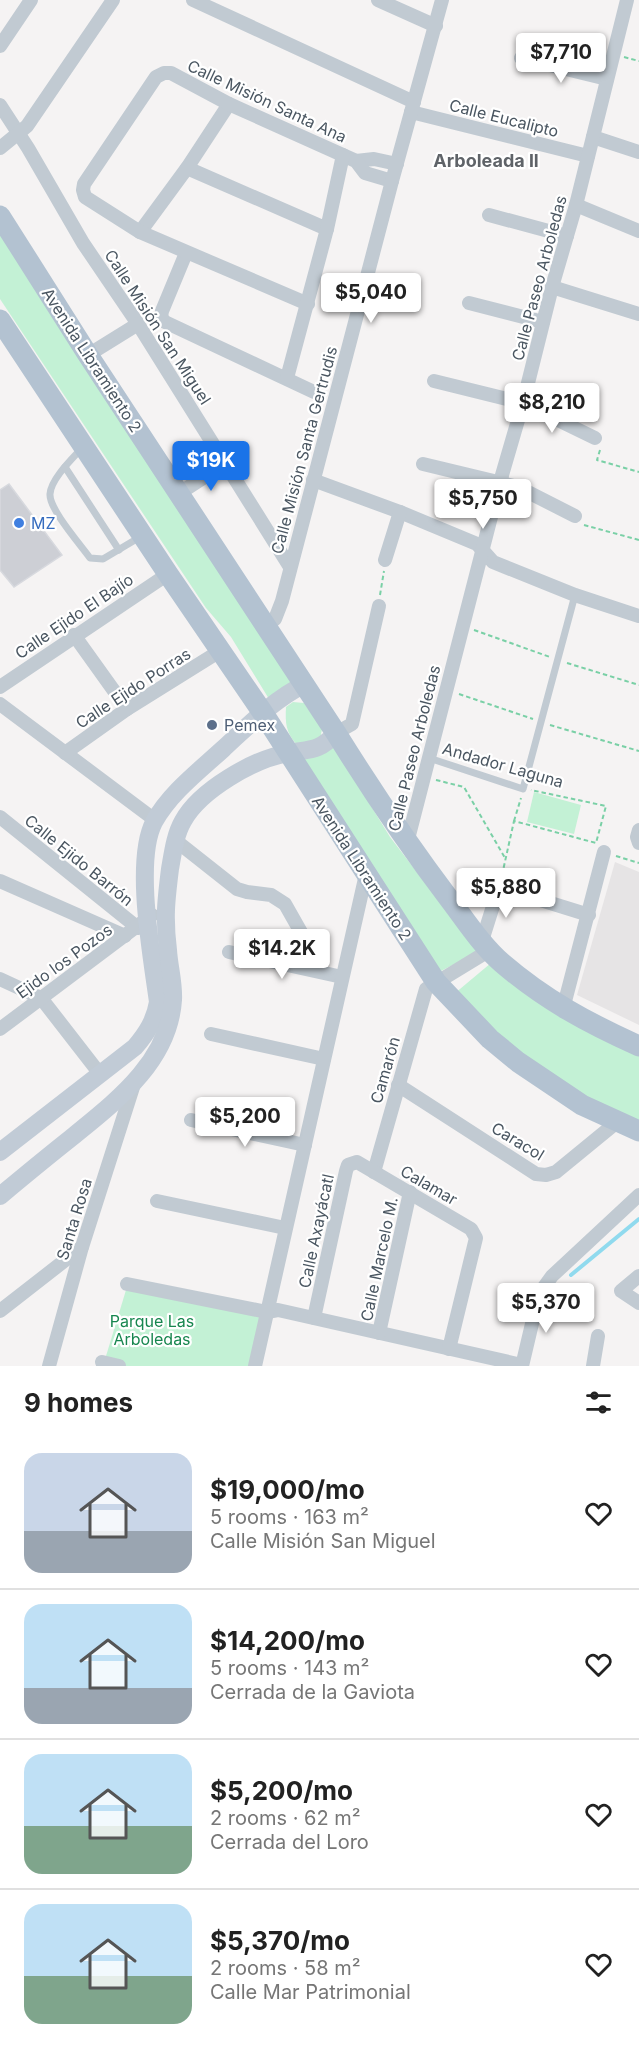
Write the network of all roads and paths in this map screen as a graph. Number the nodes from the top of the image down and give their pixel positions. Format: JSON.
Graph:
{"nodes":[{"id":1,"x":31,"y":0,"type":"edge"},
{"id":2,"x":113,"y":0,"type":"edge"},
{"id":3,"x":193,"y":0,"type":"edge"},
{"id":4,"x":378,"y":0,"type":"edge"},
{"id":5,"x":442,"y":0,"type":"edge"},
{"id":6,"x":627,"y":0,"type":"edge"},
{"id":7,"x":436,"y":26,"type":"junction"},
{"id":8,"x":0,"y":46,"type":"edge"},
{"id":9,"x":521,"y":57,"type":"dead end"},
{"id":10,"x":607,"y":80,"type":"junction"},
{"id":11,"x":229,"y":104,"type":"junction"},
{"id":12,"x":0,"y":105,"type":"edge"},
{"id":13,"x":413,"y":107,"type":"junction"},
{"id":14,"x":19,"y":134,"type":"junction"},
{"id":15,"x":593,"y":137,"type":"junction"},
{"id":16,"x":0,"y":148,"type":"edge"},
{"id":17,"x":639,"y":152,"type":"edge"},
{"id":18,"x":588,"y":156,"type":"junction"},
{"id":19,"x":349,"y":158,"type":"junction"},
{"id":20,"x":397,"y":164,"type":"junction"},
{"id":21,"x":187,"y":168,"type":"junction"},
{"id":22,"x":392,"y":181,"type":"junction"},
{"id":23,"x":576,"y":205,"type":"junction"},
{"id":24,"x":489,"y":215,"type":"dead end"},
{"id":25,"x":0,"y":216,"type":"edge"},
{"id":26,"x":327,"y":229,"type":"junction"},
{"id":27,"x":639,"y":231,"type":"edge"},
{"id":28,"x":140,"y":232,"type":"junction"},
{"id":29,"x":567,"y":236,"type":"junction"},
{"id":30,"x":186,"y":253,"type":"junction"},
{"id":31,"x":552,"y":287,"type":"junction"},
{"id":32,"x":469,"y":303,"type":"dead end"},
{"id":33,"x":308,"y":304,"type":"junction"},
{"id":34,"x":639,"y":314,"type":"edge"},
{"id":35,"x":543,"y":322,"type":"junction"},
{"id":36,"x":138,"y":324,"type":"junction"},
{"id":37,"x":2,"y":328,"type":"edge"},
{"id":38,"x":88,"y":355,"type":"junction"},
{"id":39,"x":287,"y":378,"type":"junction"},
{"id":40,"x":434,"y":381,"type":"dead end"},
{"id":41,"x":314,"y":392,"type":"dead end"},
{"id":42,"x":523,"y":403,"type":"junction"},
{"id":43,"x":598,"y":444,"type":"joint"},
{"id":44,"x":84,"y":446,"type":"junction"},
{"id":45,"x":226,"y":463,"type":"junction"},
{"id":46,"x":423,"y":464,"type":"dead end"},
{"id":47,"x":64,"y":467,"type":"junction"},
{"id":48,"x":639,"y":472,"type":"edge"},
{"id":49,"x":313,"y":480,"type":"junction"},
{"id":50,"x":500,"y":482,"type":"junction"},
{"id":51,"x":178,"y":494,"type":"junction"},
{"id":52,"x":400,"y":512,"type":"junction"},
{"id":53,"x":575,"y":516,"type":"joint"},
{"id":54,"x":142,"y":536,"type":"junction"},
{"id":55,"x":639,"y":540,"type":"edge"},
{"id":56,"x":119,"y":550,"type":"junction"},
{"id":57,"x":484,"y":551,"type":"junction"},
{"id":58,"x":385,"y":560,"type":"joint"},
{"id":59,"x":290,"y":567,"type":"junction"},
{"id":60,"x":168,"y":573,"type":"junction"},
{"id":61,"x":575,"y":595,"type":"junction"},
{"id":62,"x":379,"y":606,"type":"joint"},
{"id":63,"x":639,"y":616,"type":"edge"},
{"id":64,"x":265,"y":626,"type":"junction"},
{"id":65,"x":74,"y":635,"type":"junction"},
{"id":66,"x":220,"y":651,"type":"junction"},
{"id":67,"x":304,"y":684,"type":"junction"},
{"id":68,"x":0,"y":687,"type":"edge"},
{"id":69,"x":0,"y":704,"type":"edge"},
{"id":70,"x":127,"y":709,"type":"junction"},
{"id":71,"x":263,"y":713,"type":"junction"},
{"id":72,"x":336,"y":733,"type":"junction"},
{"id":73,"x":65,"y":753,"type":"junction"},
{"id":74,"x":288,"y":753,"type":"junction"},
{"id":75,"x":429,"y":758,"type":"junction"},
{"id":76,"x":424,"y":777,"type":"junction"},
{"id":77,"x":523,"y":789,"type":"junction"},
{"id":78,"x":0,"y":817,"type":"edge"},
{"id":79,"x":155,"y":820,"type":"junction"},
{"id":80,"x":514,"y":821,"type":"junction"},
{"id":81,"x":639,"y":830,"type":"edge"},
{"id":82,"x":175,"y":840,"type":"junction"},
{"id":83,"x":407,"y":843,"type":"junction"},
{"id":84,"x":639,"y":843,"type":"edge"},
{"id":85,"x":604,"y":852,"type":"joint"},
{"id":86,"x":506,"y":858,"type":"junction"},
{"id":87,"x":639,"y":864,"type":"edge"},
{"id":88,"x":366,"y":874,"type":"junction"},
{"id":89,"x":0,"y":881,"type":"edge"},
{"id":90,"x":499,"y":887,"type":"junction"},
{"id":91,"x":165,"y":902,"type":"junction"},
{"id":92,"x":589,"y":915,"type":"junction"},
{"id":93,"x":142,"y":924,"type":"junction"},
{"id":94,"x":125,"y":936,"type":"junction"},
{"id":95,"x":486,"y":946,"type":"junction"},
{"id":96,"x":229,"y":952,"type":"dead end"},
{"id":97,"x":296,"y":966,"type":"junction"},
{"id":98,"x":342,"y":977,"type":"junction"},
{"id":99,"x":0,"y":979,"type":"edge"},
{"id":100,"x":436,"y":982,"type":"junction"},
{"id":101,"x":41,"y":998,"type":"junction"},
{"id":102,"x":563,"y":1009,"type":"junction"},
{"id":103,"x":0,"y":1029,"type":"edge"},
{"id":104,"x":211,"y":1034,"type":"dead end"},
{"id":105,"x":639,"y":1046,"type":"edge"},
{"id":106,"x":324,"y":1059,"type":"junction"},
{"id":107,"x":100,"y":1074,"type":"junction"},
{"id":108,"x":134,"y":1083,"type":"junction"},
{"id":109,"x":398,"y":1085,"type":"junction"},
{"id":110,"x":191,"y":1120,"type":"dead end"},
{"id":111,"x":617,"y":1122,"type":"junction"},
{"id":112,"x":639,"y":1131,"type":"edge"},
{"id":113,"x":305,"y":1145,"type":"junction"},
{"id":114,"x":0,"y":1152,"type":"edge"},
{"id":115,"x":360,"y":1164,"type":"joint"},
{"id":116,"x":374,"y":1172,"type":"junction"},
{"id":117,"x":410,"y":1192,"type":"junction"},
{"id":118,"x":639,"y":1195,"type":"edge"},
{"id":119,"x":0,"y":1196,"type":"edge"},
{"id":120,"x":157,"y":1201,"type":"dead end"},
{"id":121,"x":285,"y":1228,"type":"junction"},
{"id":122,"x":82,"y":1247,"type":"junction"},
{"id":123,"x":639,"y":1276,"type":"edge"},
{"id":124,"x":127,"y":1284,"type":"dead end"},
{"id":125,"x":639,"y":1303,"type":"edge"},
{"id":126,"x":0,"y":1311,"type":"edge"},
{"id":127,"x":267,"y":1312,"type":"junction"},
{"id":128,"x":314,"y":1318,"type":"junction"},
{"id":129,"x":379,"y":1333,"type":"junction"},
{"id":130,"x":598,"y":1336,"type":"dead end"},
{"id":131,"x":449,"y":1349,"type":"junction"},
{"id":132,"x":102,"y":1362,"type":"dead end"},
{"id":133,"x":49,"y":1366,"type":"edge"},
{"id":134,"x":118,"y":1366,"type":"edge"},
{"id":135,"x":255,"y":1366,"type":"edge"},
{"id":136,"x":522,"y":1366,"type":"edge"},
{"id":137,"x":593,"y":1366,"type":"edge"}],
"edges":[{"from":1,"to":8,"type":"street"},
{"from":2,"to":14,"type":"street"},
{"from":3,"to":13,"type":"street","name":"Calle Eucalipto"},
{"from":4,"to":7,"type":"street"},
{"from":5,"to":7,"type":"street","name":"Calle Misión Santa Gertrudis"},
{"from":6,"to":10,"type":"street","name":"Calle Paseo Arboledas"},
{"from":7,"to":13,"type":"street","name":"Calle Misión Santa Gertrudis"},
{"from":9,"to":10,"type":"street"},
{"from":10,"to":15,"type":"street","name":"Calle Paseo Arboledas"},
{"from":11,"to":19,"type":"street","name":"Calle Misión Santa Ana"},
{"from":11,"to":21,"type":"street"},
{"from":11,"to":28,"type":"street","name":"Calle Misión Santa Ana"},
{"from":12,"to":14,"type":"street","name":"Calle Misión San Miguel"},
{"from":13,"to":18,"type":"street","name":"Calle Eucalipto"},
{"from":13,"to":20,"type":"street","name":"Calle Misión Santa Gertrudis"},
{"from":14,"to":16,"type":"street"},
{"from":14,"to":36,"type":"street","name":"Calle Misión San Miguel"},
{"from":15,"to":17,"type":"street"},
{"from":15,"to":18,"type":"street","name":"Calle Paseo Arboledas"},
{"from":18,"to":23,"type":"street","name":"Calle Paseo Arboledas"},
{"from":19,"to":20,"type":"street","name":"Calle Misión Santa Ana"},
{"from":19,"to":22,"type":"street","name":"Calle Misión Santa Ana"},
{"from":19,"to":26,"type":"street"},
{"from":20,"to":22,"type":"street","name":"Calle Misión Santa Gertrudis"},
{"from":21,"to":26,"type":"street"},
{"from":21,"to":28,"type":"street"},
{"from":22,"to":49,"type":"street","name":"Calle Misión Santa Gertrudis"},
{"from":23,"to":27,"type":"street"},
{"from":23,"to":29,"type":"street","name":"Calle Paseo Arboledas"},
{"from":24,"to":29,"type":"street"},
{"from":25,"to":38,"type":"main road","name":"Avenida Libramiento 2"},
{"from":26,"to":33,"type":"street"},
{"from":28,"to":30,"type":"street"},
{"from":29,"to":31,"type":"street","name":"Calle Paseo Arboledas"},
{"from":30,"to":33,"type":"street"},
{"from":30,"to":39,"type":"street"},
{"from":31,"to":34,"type":"street"},
{"from":31,"to":35,"type":"street","name":"Calle Paseo Arboledas"},
{"from":32,"to":35,"type":"street"},
{"from":33,"to":39,"type":"street"},
{"from":35,"to":42,"type":"street","name":"Calle Paseo Arboledas"},
{"from":36,"to":38,"type":"street"},
{"from":36,"to":45,"type":"street","name":"Calle Misión San Miguel"},
{"from":37,"to":44,"type":"main road","name":"Avenida Libramiento 2"},
{"from":38,"to":51,"type":"main road","name":"Avenida Libramiento 2"},
{"from":39,"to":41,"type":"street"},
{"from":40,"to":42,"type":"street"},
{"from":42,"to":43,"type":"street"},
{"from":42,"to":50,"type":"street","name":"Calle Paseo Arboledas"},
{"from":43,"to":48,"type":"path"},
{"from":44,"to":47,"type":"lane"},
{"from":44,"to":54,"type":"main road","name":"Avenida Libramiento 2"},
{"from":45,"to":51,"type":"street"},
{"from":45,"to":59,"type":"street","name":"Calle Misión San Miguel"},
{"from":46,"to":50,"type":"street"},
{"from":47,"to":56,"type":"lane"},
{"from":47,"to":56,"type":"lane"},
{"from":49,"to":52,"type":"street"},
{"from":49,"to":59,"type":"street","name":"Calle Misión Santa Gertrudis"},
{"from":50,"to":53,"type":"street"},
{"from":50,"to":57,"type":"street","name":"Calle Paseo Arboledas"},
{"from":51,"to":64,"type":"main road","name":"Avenida Libramiento 2"},
{"from":52,"to":57,"type":"street"},
{"from":52,"to":58,"type":"street"},
{"from":53,"to":55,"type":"path"},
{"from":54,"to":56,"type":"lane"},
{"from":54,"to":60,"type":"main road","name":"Avenida Libramiento 2"},
{"from":57,"to":61,"type":"street"},
{"from":57,"to":75,"type":"street","name":"Calle Paseo Arboledas"},
{"from":58,"to":62,"type":"path"},
{"from":59,"to":64,"type":"street","name":"Calle Misión Santa Gertrudis"},
{"from":60,"to":65,"type":"street","name":"Calle Ejido El Bajío"},
{"from":60,"to":66,"type":"main road","name":"Avenida Libramiento 2"},
{"from":61,"to":63,"type":"street"},
{"from":61,"to":77,"type":"lane"},
{"from":62,"to":72,"type":"street"},
{"from":64,"to":67,"type":"main road","name":"Avenida Libramiento 2"},
{"from":65,"to":68,"type":"street","name":"Calle Ejido El Bajío"},
{"from":65,"to":70,"type":"street"},
{"from":66,"to":70,"type":"street","name":"Calle Ejido Porras"},
{"from":66,"to":71,"type":"main road","name":"Avenida Libramiento 2"},
{"from":67,"to":71,"type":"street"},
{"from":67,"to":72,"type":"main road","name":"Avenida Libramiento 2"},
{"from":69,"to":73,"type":"street"},
{"from":70,"to":73,"type":"street","name":"Calle Ejido Porras"},
{"from":71,"to":74,"type":"main road","name":"Avenida Libramiento 2"},
{"from":71,"to":79,"type":"street"},
{"from":72,"to":74,"type":"street"},
{"from":72,"to":83,"type":"main road","name":"Avenida Libramiento 2"},
{"from":73,"to":79,"type":"street"},
{"from":74,"to":82,"type":"street"},
{"from":74,"to":88,"type":"main road","name":"Avenida Libramiento 2"},
{"from":75,"to":76,"type":"street","name":"Calle Paseo Arboledas"},
{"from":75,"to":77,"type":"lane","name":"Andador Laguna"},
{"from":76,"to":83,"type":"street","name":"Calle Paseo Arboledas"},
{"from":76,"to":86,"type":"path","name":"Andador Laguna"},
{"from":77,"to":80,"type":"path"},
{"from":77,"to":80,"type":"path","name":"Andador Laguna"},
{"from":78,"to":93,"type":"street","name":"Calle Ejido Barrón"},
{"from":79,"to":93,"type":"street"},
{"from":80,"to":86,"type":"path"},
{"from":81,"to":84,"type":"street"},
{"from":82,"to":91,"type":"street"},
{"from":82,"to":97,"type":"street"},
{"from":83,"to":95,"type":"main road","name":"Avenida Libramiento 2"},
{"from":85,"to":87,"type":"path"},
{"from":85,"to":92,"type":"street"},
{"from":86,"to":90,"type":"path"},
{"from":88,"to":98,"type":"street"},
{"from":88,"to":100,"type":"main road","name":"Avenida Libramiento 2"},
{"from":89,"to":94,"type":"street"},
{"from":90,"to":92,"type":"street"},
{"from":90,"to":95,"type":"street"},
{"from":91,"to":93,"type":"street","name":"Ejido los Pozos"},
{"from":91,"to":108,"type":"street"},
{"from":92,"to":102,"type":"street"},
{"from":93,"to":94,"type":"street","name":"Ejido los Pozos"},
{"from":93,"to":107,"type":"street"},
{"from":94,"to":101,"type":"street","name":"Ejido los Pozos"},
{"from":95,"to":100,"type":"street"},
{"from":95,"to":102,"type":"main road","name":"Avenida Libramiento 2"},
{"from":96,"to":97,"type":"street"},
{"from":97,"to":98,"type":"street"},
{"from":98,"to":106,"type":"street"},
{"from":99,"to":101,"type":"street"},
{"from":100,"to":109,"type":"street","name":"Camarón"},
{"from":100,"to":111,"type":"main road","name":"Avenida Libramiento 2"},
{"from":101,"to":103,"type":"street","name":"Ejido los Pozos"},
{"from":101,"to":107,"type":"street"},
{"from":102,"to":105,"type":"main road","name":"Avenida Libramiento 2"},
{"from":104,"to":106,"type":"street"},
{"from":106,"to":113,"type":"street"},
{"from":107,"to":114,"type":"street"},
{"from":108,"to":119,"type":"street"},
{"from":108,"to":122,"type":"street","name":"Santa Rosa"},
{"from":109,"to":111,"type":"street","name":"Caracol"},
{"from":109,"to":116,"type":"street","name":"Camarón"},
{"from":110,"to":113,"type":"street"},
{"from":111,"to":112,"type":"main road","name":"Avenida Libramiento 2"},
{"from":113,"to":121,"type":"street"},
{"from":115,"to":116,"type":"street","name":"Calamar"},
{"from":115,"to":128,"type":"street","name":"Calle Axayácatl"},
{"from":116,"to":117,"type":"street","name":"Calamar"},
{"from":117,"to":129,"type":"street","name":"Calle Marcelo M."},
{"from":117,"to":131,"type":"street","name":"Calamar"},
{"from":118,"to":136,"type":"street"},
{"from":120,"to":121,"type":"street"},
{"from":121,"to":127,"type":"street"},
{"from":122,"to":126,"type":"street"},
{"from":122,"to":133,"type":"street","name":"Santa Rosa"},
{"from":123,"to":125,"type":"street"},
{"from":124,"to":127,"type":"street"},
{"from":127,"to":128,"type":"street"},
{"from":127,"to":135,"type":"street"},
{"from":128,"to":129,"type":"street"},
{"from":129,"to":131,"type":"street"},
{"from":130,"to":137,"type":"street"},
{"from":131,"to":136,"type":"street"},
{"from":132,"to":134,"type":"street"}]}
